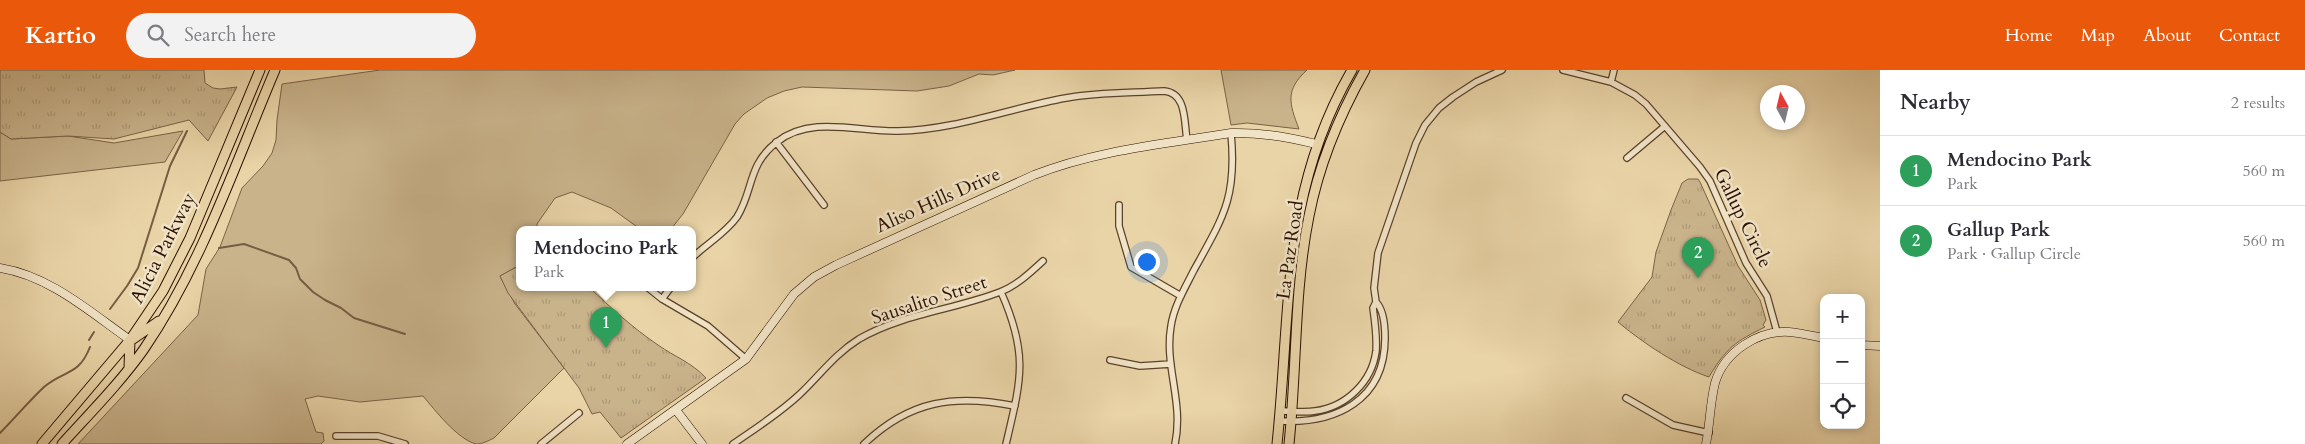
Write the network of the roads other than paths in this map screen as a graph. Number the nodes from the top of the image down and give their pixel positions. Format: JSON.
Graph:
{"nodes":[{"id":1,"x":260,"y":70,"type":"edge"},
{"id":2,"x":275,"y":70,"type":"edge"},
{"id":3,"x":1352,"y":70,"type":"edge"},
{"id":4,"x":1365,"y":70,"type":"edge"},
{"id":5,"x":1502,"y":70,"type":"edge"},
{"id":6,"x":1563,"y":70,"type":"edge"},
{"id":7,"x":1614,"y":70,"type":"edge"},
{"id":8,"x":1611,"y":82,"type":"junction"},
{"id":9,"x":1665,"y":126,"type":"junction"},
{"id":10,"x":1231,"y":134,"type":"junction"},
{"id":11,"x":1187,"y":140,"type":"junction"},
{"id":12,"x":776,"y":142,"type":"junction"},
{"id":13,"x":1316,"y":144,"type":"junction"},
{"id":14,"x":1328,"y":147,"type":"junction"},
{"id":15,"x":1627,"y":158,"type":"dead end"},
{"id":16,"x":824,"y":205,"type":"dead end"},
{"id":17,"x":1119,"y":205,"type":"dead end"},
{"id":18,"x":696,"y":255,"type":"edge"},
{"id":19,"x":1043,"y":261,"type":"dead end"},
{"id":20,"x":0,"y":268,"type":"edge"},
{"id":21,"x":652,"y":291,"type":"edge"},
{"id":22,"x":668,"y":291,"type":"edge"},
{"id":23,"x":1001,"y":292,"type":"junction"},
{"id":24,"x":1181,"y":296,"type":"junction"},
{"id":25,"x":662,"y":299,"type":"junction"},
{"id":26,"x":1376,"y":302,"type":"junction"},
{"id":27,"x":165,"y":315,"type":"junction"},
{"id":28,"x":1777,"y":332,"type":"junction"},
{"id":29,"x":1820,"y":337,"type":"edge"},
{"id":30,"x":130,"y":340,"type":"junction"},
{"id":31,"x":1865,"y":345,"type":"edge"},
{"id":32,"x":1880,"y":346,"type":"edge"},
{"id":33,"x":746,"y":359,"type":"junction"},
{"id":34,"x":1110,"y":360,"type":"dead end"},
{"id":35,"x":1171,"y":364,"type":"junction"},
{"id":36,"x":129,"y":368,"type":"junction"},
{"id":37,"x":1626,"y":398,"type":"dead end"},
{"id":38,"x":1015,"y":406,"type":"junction"},
{"id":39,"x":676,"y":410,"type":"junction"},
{"id":40,"x":1280,"y":411,"type":"junction"},
{"id":41,"x":1292,"y":411,"type":"junction"},
{"id":42,"x":579,"y":413,"type":"dead end"},
{"id":43,"x":1280,"y":421,"type":"junction"},
{"id":44,"x":1291,"y":421,"type":"junction"},
{"id":45,"x":1708,"y":433,"type":"junction"},
{"id":46,"x":336,"y":436,"type":"dead end"},
{"id":47,"x":42,"y":444,"type":"edge"},
{"id":48,"x":62,"y":444,"type":"edge"},
{"id":49,"x":405,"y":444,"type":"edge"},
{"id":50,"x":540,"y":444,"type":"edge"},
{"id":51,"x":627,"y":444,"type":"edge"},
{"id":52,"x":702,"y":444,"type":"edge"},
{"id":53,"x":733,"y":444,"type":"edge"},
{"id":54,"x":864,"y":444,"type":"edge"},
{"id":55,"x":1006,"y":444,"type":"edge"},
{"id":56,"x":1175,"y":444,"type":"edge"},
{"id":57,"x":1277,"y":444,"type":"edge"},
{"id":58,"x":1289,"y":444,"type":"edge"},
{"id":59,"x":1706,"y":444,"type":"edge"}],
"edges":[{"from":1,"to":30,"type":"main road","name":"Alicia Parkway"},
{"from":2,"to":27,"type":"main road","name":"Alicia Parkway"},
{"from":3,"to":13,"type":"main road","name":"La Paz Road"},
{"from":4,"to":14,"type":"main road","name":"La Paz Road"},
{"from":5,"to":26,"type":"street"},
{"from":6,"to":8,"type":"street","name":"Gallup Circle"},
{"from":7,"to":8,"type":"street"},
{"from":8,"to":9,"type":"street","name":"Gallup Circle"},
{"from":9,"to":15,"type":"street"},
{"from":9,"to":28,"type":"street","name":"Gallup Circle"},
{"from":10,"to":11,"type":"street","name":"Aliso Hills Drive"},
{"from":10,"to":13,"type":"street","name":"Aliso Hills Drive"},
{"from":10,"to":24,"type":"street"},
{"from":11,"to":12,"type":"street"},
{"from":11,"to":33,"type":"street","name":"Aliso Hills Drive"},
{"from":12,"to":16,"type":"street"},
{"from":12,"to":18,"type":"street"},
{"from":13,"to":14,"type":"street","name":"Aliso Hills Drive"},
{"from":13,"to":40,"type":"main road","name":"La Paz Road"},
{"from":14,"to":41,"type":"main road","name":"La Paz Road"},
{"from":17,"to":24,"type":"street"},
{"from":19,"to":23,"type":"street","name":"Sausalito Street"},
{"from":20,"to":30,"type":"street"},
{"from":21,"to":25,"type":"street"},
{"from":22,"to":25,"type":"street"},
{"from":23,"to":38,"type":"street"},
{"from":23,"to":53,"type":"street","name":"Sausalito Street"},
{"from":24,"to":35,"type":"street"},
{"from":25,"to":33,"type":"street"},
{"from":26,"to":41,"type":"street"},
{"from":26,"to":44,"type":"street"},
{"from":27,"to":30,"type":"main road"},
{"from":27,"to":36,"type":"main road","name":"Alicia Parkway"},
{"from":28,"to":29,"type":"street"},
{"from":28,"to":45,"type":"street"},
{"from":30,"to":36,"type":"main road"},
{"from":30,"to":47,"type":"main road","name":"Alicia Parkway"},
{"from":31,"to":32,"type":"street"},
{"from":33,"to":39,"type":"street","name":"Aliso Hills Drive"},
{"from":34,"to":35,"type":"street"},
{"from":35,"to":56,"type":"street"},
{"from":36,"to":48,"type":"main road","name":"Alicia Parkway"},
{"from":37,"to":45,"type":"street"},
{"from":38,"to":54,"type":"street"},
{"from":38,"to":55,"type":"street"},
{"from":39,"to":51,"type":"street","name":"Aliso Hills Drive"},
{"from":39,"to":52,"type":"street"},
{"from":40,"to":41,"type":"street"},
{"from":40,"to":43,"type":"main road","name":"La Paz Road"},
{"from":41,"to":44,"type":"main road","name":"La Paz Road"},
{"from":42,"to":50,"type":"street"},
{"from":43,"to":44,"type":"street"},
{"from":43,"to":57,"type":"main road","name":"La Paz Road"},
{"from":44,"to":58,"type":"main road","name":"La Paz Road"},
{"from":45,"to":59,"type":"street"},
{"from":46,"to":49,"type":"street"}]}
